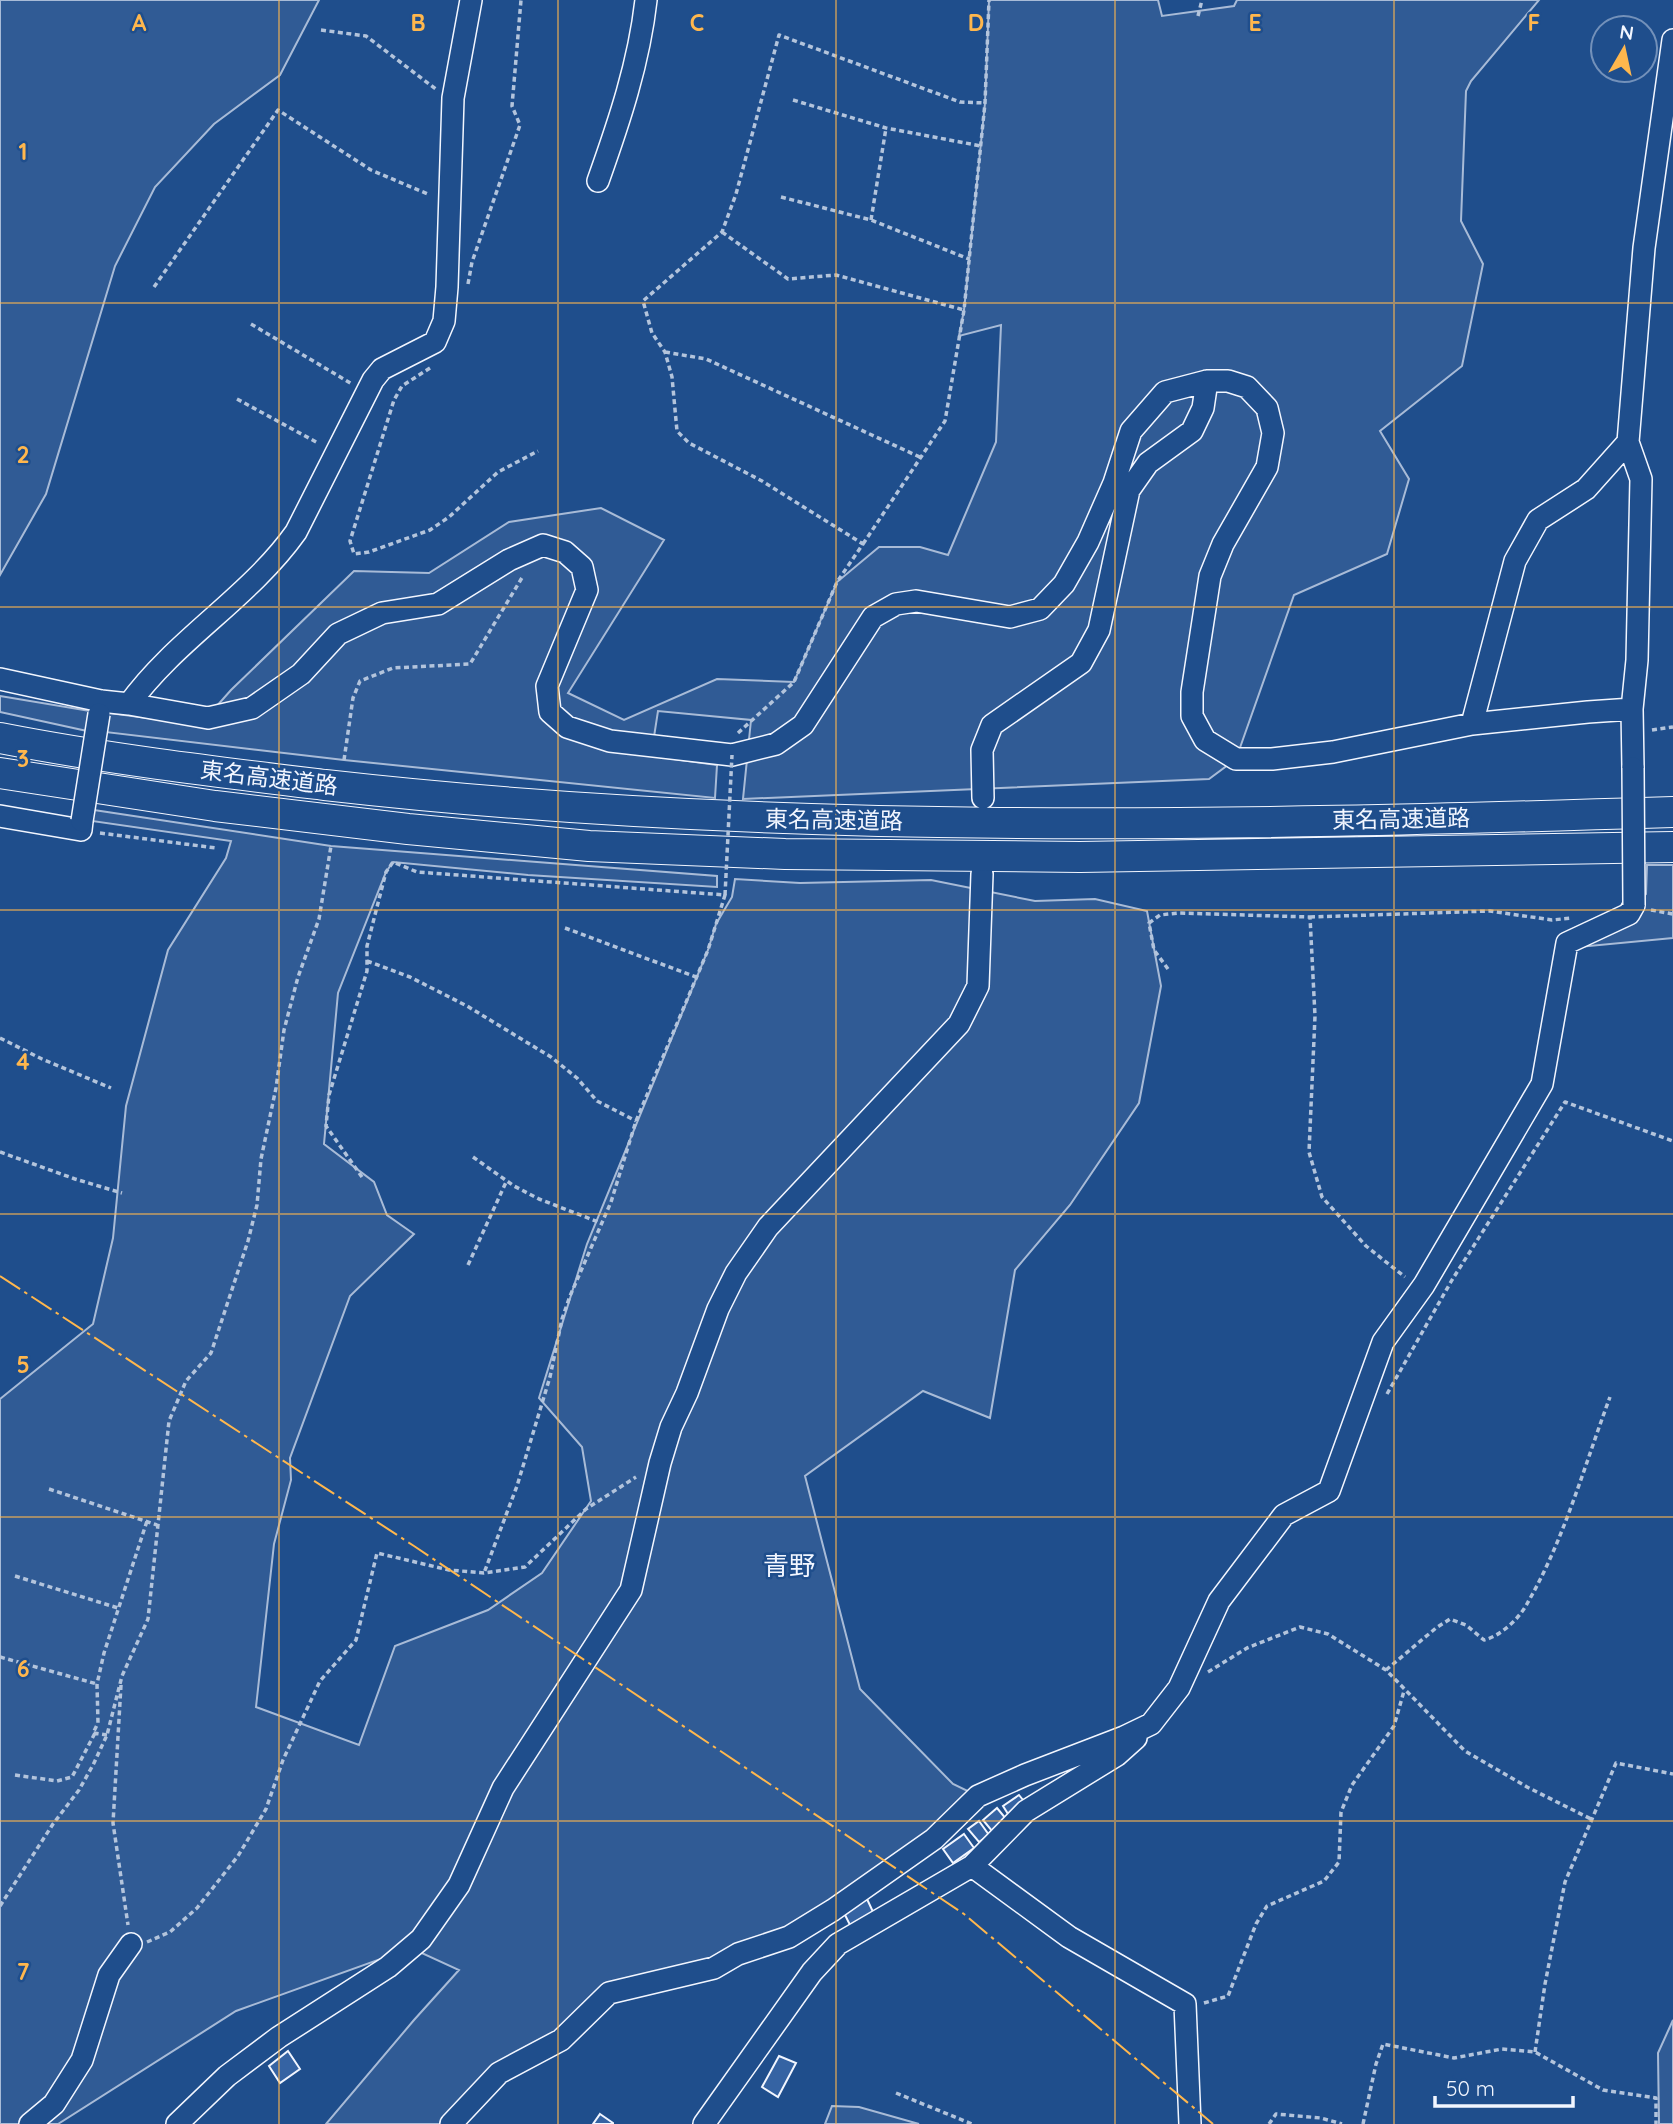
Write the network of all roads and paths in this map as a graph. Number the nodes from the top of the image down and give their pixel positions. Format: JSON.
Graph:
{"nodes":[{"id":1,"x":471,"y":0,"type":"edge"},
{"id":2,"x":521,"y":0,"type":"edge"},
{"id":3,"x":646,"y":0,"type":"edge"},
{"id":4,"x":989,"y":0,"type":"edge"},
{"id":5,"x":1202,"y":0,"type":"edge"},
{"id":6,"x":1198,"y":16,"type":"dead end"},
{"id":7,"x":321,"y":30,"type":"dead end"},
{"id":8,"x":1673,"y":40,"type":"edge"},
{"id":9,"x":453,"y":98,"type":"junction"},
{"id":10,"x":793,"y":100,"type":"dead end"},
{"id":11,"x":985,"y":103,"type":"junction"},
{"id":12,"x":886,"y":128,"type":"junction"},
{"id":13,"x":981,"y":146,"type":"junction"},
{"id":14,"x":598,"y":181,"type":"dead end"},
{"id":15,"x":781,"y":197,"type":"dead end"},
{"id":16,"x":449,"y":202,"type":"junction"},
{"id":17,"x":871,"y":220,"type":"junction"},
{"id":18,"x":722,"y":232,"type":"junction"},
{"id":19,"x":969,"y":260,"type":"junction"},
{"id":20,"x":468,"y":286,"type":"dead end"},
{"id":21,"x":155,"y":287,"type":"dead end"},
{"id":22,"x":964,"y":310,"type":"junction"},
{"id":23,"x":251,"y":324,"type":"dead end"},
{"id":24,"x":665,"y":352,"type":"junction"},
{"id":25,"x":438,"y":363,"type":"dead end"},
{"id":26,"x":1207,"y":381,"type":"junction"},
{"id":27,"x":367,"y":393,"type":"junction"},
{"id":28,"x":237,"y":399,"type":"dead end"},
{"id":29,"x":1628,"y":442,"type":"junction"},
{"id":30,"x":538,"y":451,"type":"dead end"},
{"id":31,"x":336,"y":453,"type":"junction"},
{"id":32,"x":922,"y":458,"type":"junction"},
{"id":33,"x":863,"y":544,"type":"junction"},
{"id":34,"x":543,"y":545,"type":"junction"},
{"id":35,"x":0,"y":678,"type":"edge"},
{"id":36,"x":129,"y":704,"type":"junction"},
{"id":37,"x":100,"y":708,"type":"junction"},
{"id":38,"x":1632,"y":709,"type":"junction"},
{"id":39,"x":1472,"y":724,"type":"junction"},
{"id":40,"x":0,"y":738,"type":"edge"},
{"id":41,"x":732,"y":755,"type":"junction"},
{"id":42,"x":344,"y":760,"type":"dead end"},
{"id":43,"x":0,"y":773,"type":"edge"},
{"id":44,"x":983,"y":798,"type":"dead end"},
{"id":45,"x":1673,"y":812,"type":"edge"},
{"id":46,"x":0,"y":816,"type":"edge"},
{"id":47,"x":81,"y":825,"type":"junction"},
{"id":48,"x":331,"y":846,"type":"dead end"},
{"id":49,"x":1673,"y":847,"type":"edge"},
{"id":50,"x":216,"y":848,"type":"dead end"},
{"id":51,"x":982,"y":874,"type":"dead end"},
{"id":52,"x":725,"y":895,"type":"junction"},
{"id":53,"x":1310,"y":917,"type":"junction"},
{"id":54,"x":1576,"y":918,"type":"dead end"},
{"id":55,"x":565,"y":928,"type":"dead end"},
{"id":56,"x":367,"y":961,"type":"junction"},
{"id":57,"x":1168,"y":969,"type":"dead end"},
{"id":58,"x":696,"y":977,"type":"junction"},
{"id":59,"x":0,"y":1038,"type":"edge"},
{"id":60,"x":111,"y":1088,"type":"dead end"},
{"id":61,"x":636,"y":1121,"type":"junction"},
{"id":62,"x":1673,"y":1141,"type":"edge"},
{"id":63,"x":0,"y":1152,"type":"edge"},
{"id":64,"x":473,"y":1157,"type":"dead end"},
{"id":65,"x":362,"y":1177,"type":"dead end"},
{"id":66,"x":507,"y":1180,"type":"junction"},
{"id":67,"x":122,"y":1193,"type":"dead end"},
{"id":68,"x":601,"y":1223,"type":"junction"},
{"id":69,"x":468,"y":1265,"type":"dead end"},
{"id":70,"x":1420,"y":1290,"type":"junction"},
{"id":71,"x":1386,"y":1395,"type":"dead end"},
{"id":72,"x":1611,"y":1397,"type":"dead end"},
{"id":73,"x":660,"y":1463,"type":"junction"},
{"id":74,"x":49,"y":1489,"type":"dead end"},
{"id":75,"x":146,"y":1521,"type":"junction"},
{"id":76,"x":158,"y":1525,"type":"junction"},
{"id":77,"x":484,"y":1573,"type":"junction"},
{"id":78,"x":15,"y":1576,"type":"dead end"},
{"id":79,"x":118,"y":1608,"type":"junction"},
{"id":80,"x":0,"y":1657,"type":"edge"},
{"id":81,"x":1386,"y":1670,"type":"junction"},
{"id":82,"x":122,"y":1676,"type":"junction"},
{"id":83,"x":96,"y":1684,"type":"junction"},
{"id":84,"x":1179,"y":1688,"type":"junction"},
{"id":85,"x":1404,"y":1691,"type":"junction"},
{"id":86,"x":1151,"y":1724,"type":"junction"},
{"id":87,"x":93,"y":1733,"type":"junction"},
{"id":88,"x":107,"y":1735,"type":"junction"},
{"id":89,"x":1673,"y":1774,"type":"edge"},
{"id":90,"x":15,"y":1775,"type":"dead end"},
{"id":91,"x":1591,"y":1819,"type":"junction"},
{"id":92,"x":972,"y":1866,"type":"junction"},
{"id":93,"x":0,"y":1906,"type":"edge"},
{"id":94,"x":131,"y":1944,"type":"junction"},
{"id":95,"x":1185,"y":2004,"type":"junction"},
{"id":96,"x":1535,"y":2052,"type":"junction"},
{"id":97,"x":897,"y":2093,"type":"dead end"},
{"id":98,"x":30,"y":2124,"type":"edge"},
{"id":99,"x":177,"y":2124,"type":"edge"},
{"id":100,"x":451,"y":2124,"type":"edge"},
{"id":101,"x":704,"y":2124,"type":"edge"},
{"id":102,"x":972,"y":2124,"type":"edge"},
{"id":103,"x":1189,"y":2124,"type":"edge"},
{"id":104,"x":1269,"y":2124,"type":"edge"},
{"id":105,"x":1342,"y":2124,"type":"edge"},
{"id":106,"x":1363,"y":2124,"type":"edge"},
{"id":107,"x":1656,"y":2124,"type":"edge"}],
"edges":[{"from":1,"to":9,"type":"street"},
{"from":2,"to":20,"type":"path"},
{"from":3,"to":14,"type":"street"},
{"from":4,"to":11,"type":"path"},
{"from":5,"to":6,"type":"path"},
{"from":7,"to":9,"type":"path"},
{"from":8,"to":29,"type":"street"},
{"from":9,"to":16,"type":"street"},
{"from":10,"to":12,"type":"path"},
{"from":11,"to":13,"type":"path"},
{"from":11,"to":18,"type":"path"},
{"from":12,"to":13,"type":"path"},
{"from":12,"to":17,"type":"path"},
{"from":13,"to":19,"type":"path"},
{"from":15,"to":17,"type":"path"},
{"from":16,"to":21,"type":"path"},
{"from":16,"to":27,"type":"street"},
{"from":17,"to":19,"type":"path"},
{"from":18,"to":22,"type":"path"},
{"from":18,"to":24,"type":"path"},
{"from":19,"to":22,"type":"path"},
{"from":22,"to":32,"type":"path"},
{"from":23,"to":27,"type":"path"},
{"from":24,"to":32,"type":"path"},
{"from":24,"to":33,"type":"path"},
{"from":25,"to":30,"type":"path"},
{"from":26,"to":39,"type":"street"},
{"from":26,"to":41,"type":"street"},
{"from":26,"to":44,"type":"street"},
{"from":27,"to":31,"type":"street"},
{"from":28,"to":31,"type":"path"},
{"from":29,"to":38,"type":"street"},
{"from":29,"to":39,"type":"street"},
{"from":31,"to":36,"type":"street"},
{"from":32,"to":33,"type":"path"},
{"from":33,"to":41,"type":"path"},
{"from":34,"to":36,"type":"street"},
{"from":34,"to":41,"type":"street"},
{"from":34,"to":42,"type":"path"},
{"from":35,"to":37,"type":"street"},
{"from":36,"to":37,"type":"street"},
{"from":37,"to":47,"type":"street","bridge":true},
{"from":38,"to":39,"type":"street"},
{"from":38,"to":70,"type":"street","bridge":true},
{"from":40,"to":45,"type":"highway","name":"東名高速道路"},
{"from":41,"to":52,"type":"path","bridge":true},
{"from":43,"to":49,"type":"highway","name":"東名高速道路"},
{"from":46,"to":47,"type":"street"},
{"from":47,"to":50,"type":"path"},
{"from":48,"to":76,"type":"path"},
{"from":51,"to":73,"type":"street"},
{"from":52,"to":56,"type":"path"},
{"from":52,"to":58,"type":"path"},
{"from":53,"to":54,"type":"path"},
{"from":53,"to":57,"type":"path"},
{"from":53,"to":70,"type":"path"},
{"from":55,"to":58,"type":"path"},
{"from":56,"to":61,"type":"path"},
{"from":56,"to":65,"type":"path"},
{"from":58,"to":61,"type":"path"},
{"from":59,"to":60,"type":"path"},
{"from":61,"to":68,"type":"path"},
{"from":62,"to":71,"type":"path"},
{"from":63,"to":67,"type":"path"},
{"from":64,"to":66,"type":"path"},
{"from":66,"to":68,"type":"path"},
{"from":66,"to":69,"type":"path"},
{"from":68,"to":77,"type":"path"},
{"from":70,"to":84,"type":"street"},
{"from":72,"to":81,"type":"path"},
{"from":73,"to":77,"type":"path"},
{"from":73,"to":99,"type":"street"},
{"from":74,"to":75,"type":"path"},
{"from":75,"to":76,"type":"path"},
{"from":75,"to":79,"type":"path"},
{"from":76,"to":82,"type":"path"},
{"from":77,"to":94,"type":"path"},
{"from":78,"to":79,"type":"path"},
{"from":79,"to":83,"type":"path"},
{"from":80,"to":83,"type":"path"},
{"from":81,"to":84,"type":"path"},
{"from":81,"to":85,"type":"path"},
{"from":82,"to":88,"type":"path"},
{"from":82,"to":94,"type":"path"},
{"from":83,"to":87,"type":"path"},
{"from":84,"to":86,"type":"street"},
{"from":85,"to":91,"type":"path"},
{"from":85,"to":95,"type":"path"},
{"from":86,"to":92,"type":"street"},
{"from":86,"to":100,"type":"street"},
{"from":87,"to":88,"type":"path"},
{"from":87,"to":90,"type":"path"},
{"from":88,"to":93,"type":"path"},
{"from":89,"to":91,"type":"path"},
{"from":91,"to":96,"type":"path"},
{"from":92,"to":95,"type":"street"},
{"from":92,"to":101,"type":"street"},
{"from":94,"to":98,"type":"street"},
{"from":95,"to":103,"type":"street"},
{"from":96,"to":106,"type":"path"},
{"from":96,"to":107,"type":"path"},
{"from":97,"to":102,"type":"path"},
{"from":104,"to":105,"type":"path"}]}
